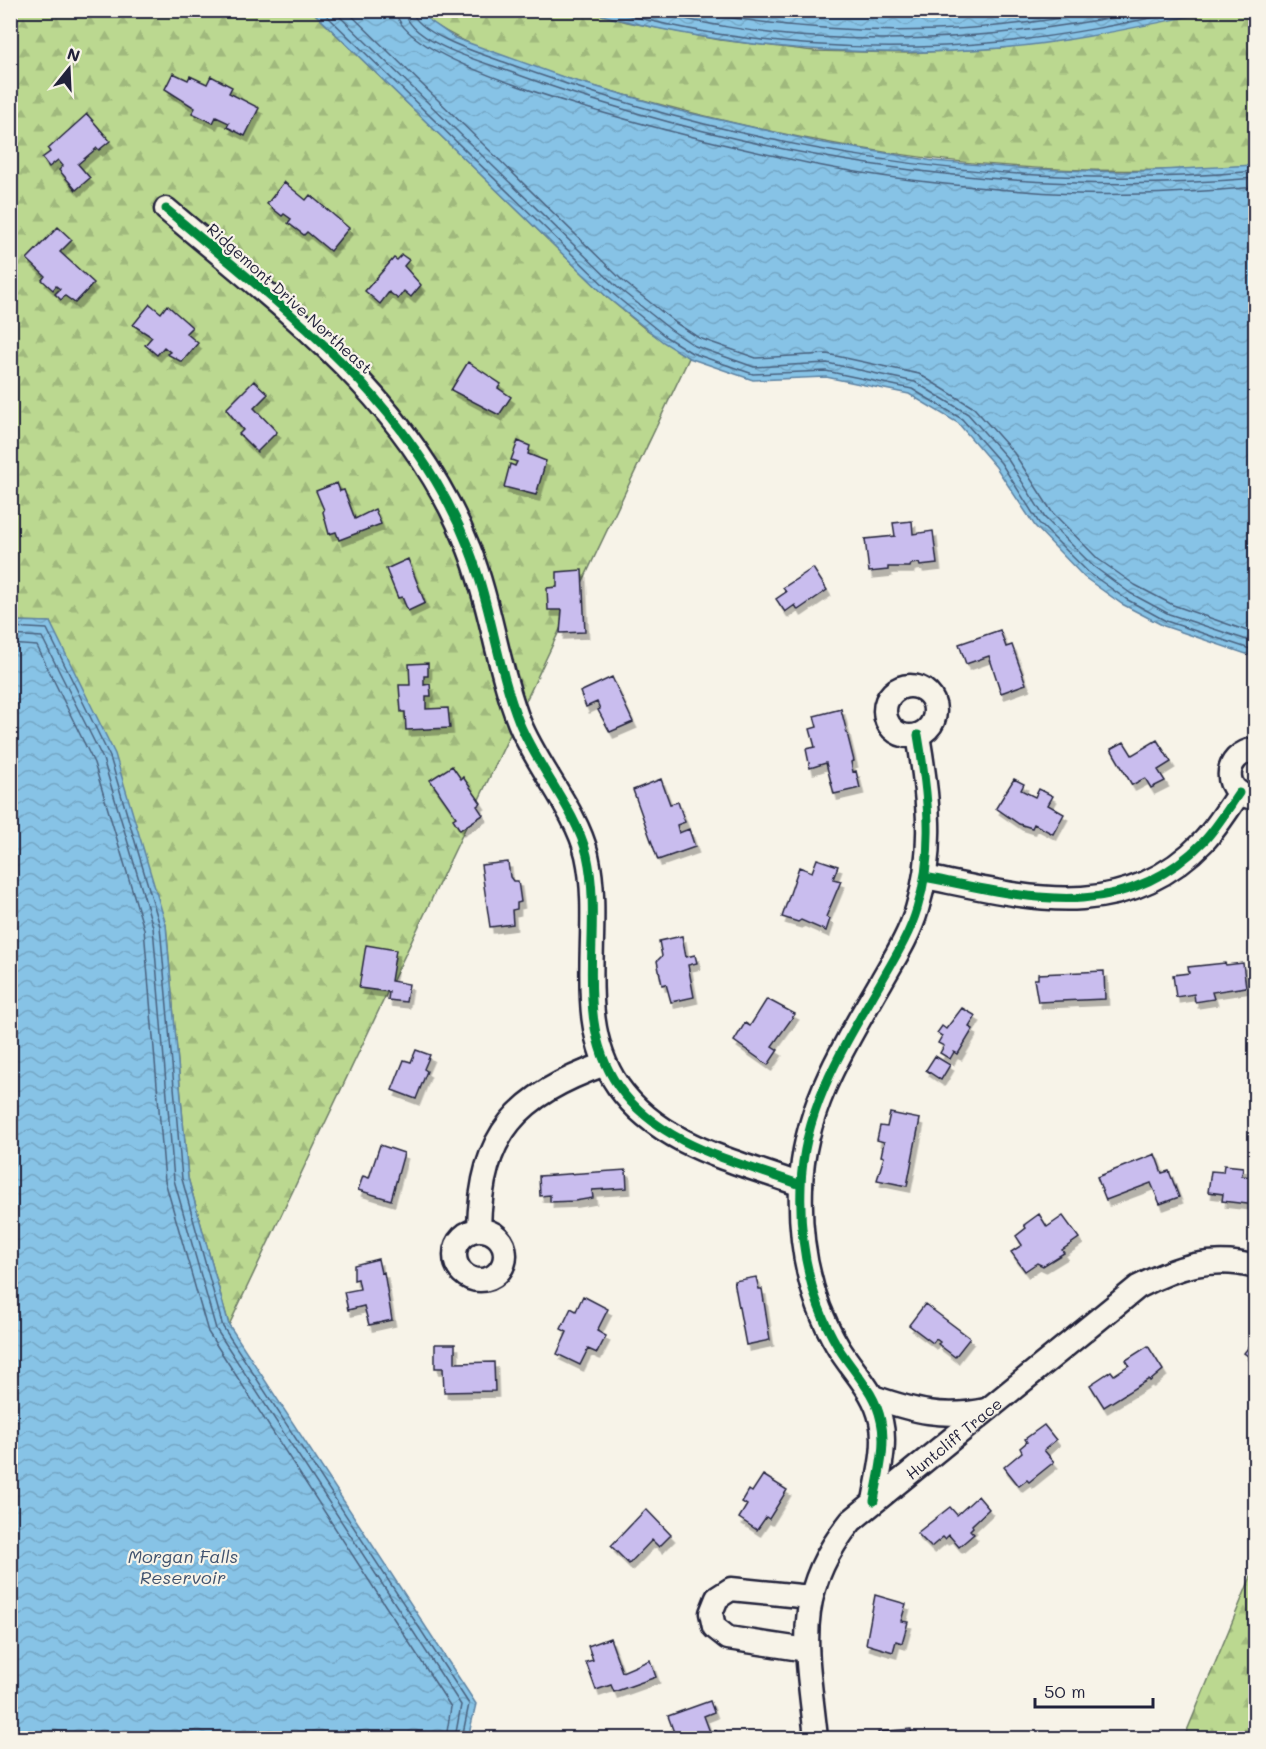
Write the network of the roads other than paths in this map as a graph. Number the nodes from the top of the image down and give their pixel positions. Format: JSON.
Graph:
{"nodes":[{"id":1,"x":166,"y":209,"type":"dead end"},
{"id":2,"x":918,"y":735,"type":"dead end"},
{"id":3,"x":1256,"y":749,"type":"edge"},
{"id":4,"x":1247,"y":796,"type":"edge"},
{"id":5,"x":925,"y":877,"type":"junction"},
{"id":6,"x":605,"y":1064,"type":"junction"},
{"id":7,"x":801,"y":1185,"type":"junction"},
{"id":8,"x":479,"y":1229,"type":"dead end"},
{"id":9,"x":1256,"y":1267,"type":"edge"},
{"id":10,"x":873,"y":1397,"type":"junction"},
{"id":11,"x":986,"y":1410,"type":"junction"},
{"id":12,"x":874,"y":1502,"type":"junction"},
{"id":13,"x":810,"y":1597,"type":"junction"},
{"id":14,"x":807,"y":1650,"type":"junction"},
{"id":15,"x":816,"y":1738,"type":"edge"}],
"edges":[{"from":1,"to":6,"type":"street","name":"Ridgemont Drive Northeast"},
{"from":2,"to":5,"type":"street"},
{"from":3,"to":4,"type":"street"},
{"from":4,"to":5,"type":"street"},
{"from":5,"to":7,"type":"street"},
{"from":6,"to":7,"type":"street","name":"Ridgemont Drive Northeast"},
{"from":6,"to":8,"type":"street"},
{"from":7,"to":10,"type":"street"},
{"from":9,"to":11,"type":"street","name":"Huntcliff Trace"},
{"from":10,"to":11,"type":"street"},
{"from":10,"to":12,"type":"street"},
{"from":11,"to":12,"type":"street","name":"Huntcliff Trace"},
{"from":12,"to":13,"type":"street","name":"Huntcliff Trace"},
{"from":13,"to":14,"type":"street","name":"Huntcliff Trace"},
{"from":13,"to":14,"type":"street"},
{"from":14,"to":15,"type":"street","name":"Huntcliff Trace"}]}
